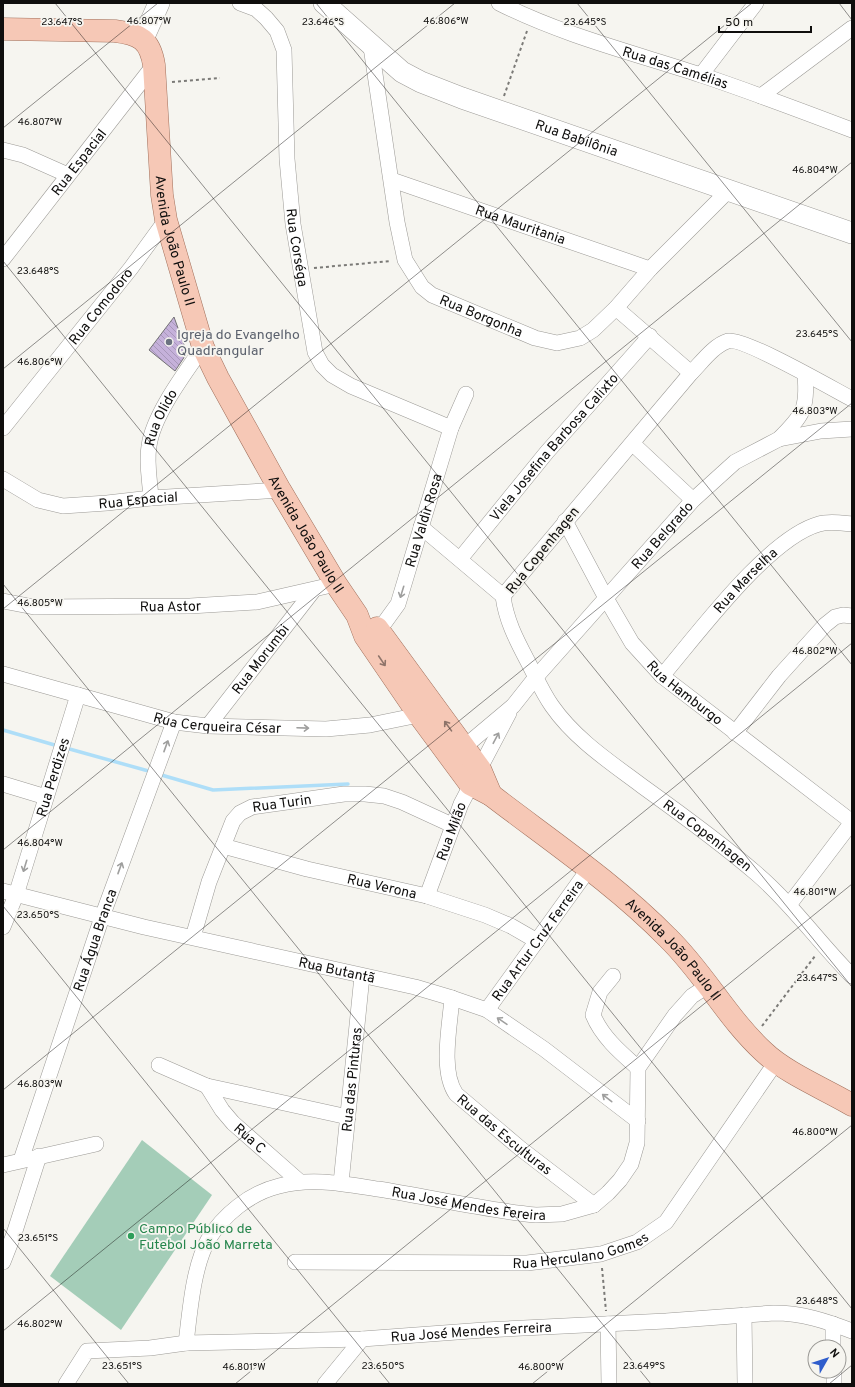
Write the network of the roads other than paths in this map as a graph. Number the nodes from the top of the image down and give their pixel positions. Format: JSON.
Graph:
{"nodes":[{"id":1,"x":159,"y":3,"type":"edge"},
{"id":2,"x":240,"y":3,"type":"edge"},
{"id":3,"x":324,"y":3,"type":"edge"},
{"id":4,"x":499,"y":3,"type":"edge"},
{"id":5,"x":756,"y":3,"type":"edge"},
{"id":6,"x":852,"y":28,"type":"edge"},
{"id":7,"x":8,"y":33,"type":"edge"},
{"id":8,"x":143,"y":39,"type":"junction"},
{"id":9,"x":371,"y":47,"type":"junction"},
{"id":10,"x":155,"y":74,"type":"junction"},
{"id":11,"x":701,"y":75,"type":"junction"},
{"id":12,"x":761,"y":96,"type":"junction"},
{"id":13,"x":852,"y":130,"type":"edge"},
{"id":14,"x":3,"y":150,"type":"edge"},
{"id":15,"x":68,"y":175,"type":"junction"},
{"id":16,"x":392,"y":180,"type":"junction"},
{"id":17,"x":728,"y":191,"type":"junction"},
{"id":18,"x":166,"y":220,"type":"junction"},
{"id":19,"x":852,"y":233,"type":"edge"},
{"id":20,"x":8,"y":246,"type":"edge"},
{"id":21,"x":3,"y":259,"type":"edge"},
{"id":22,"x":650,"y":268,"type":"junction"},
{"id":23,"x":616,"y":308,"type":"junction"},
{"id":24,"x":650,"y":336,"type":"junction"},
{"id":25,"x":204,"y":347,"type":"junction"},
{"id":26,"x":691,"y":373,"type":"junction"},
{"id":27,"x":805,"y":375,"type":"junction"},
{"id":28,"x":466,"y":394,"type":"dead end"},
{"id":29,"x":852,"y":399,"type":"edge"},
{"id":30,"x":3,"y":428,"type":"edge"},
{"id":31,"x":451,"y":428,"type":"junction"},
{"id":32,"x":852,"y":429,"type":"edge"},
{"id":33,"x":779,"y":440,"type":"junction"},
{"id":34,"x":633,"y":444,"type":"junction"},
{"id":35,"x":3,"y":479,"type":"edge"},
{"id":36,"x":280,"y":490,"type":"junction"},
{"id":37,"x":151,"y":498,"type":"junction"},
{"id":38,"x":693,"y":500,"type":"junction"},
{"id":39,"x":566,"y":521,"type":"junction"},
{"id":40,"x":852,"y":524,"type":"edge"},
{"id":41,"x":421,"y":527,"type":"junction"},
{"id":42,"x":460,"y":559,"type":"junction"},
{"id":43,"x":336,"y":584,"type":"junction"},
{"id":44,"x":313,"y":591,"type":"junction"},
{"id":45,"x":504,"y":596,"type":"junction"},
{"id":46,"x":607,"y":600,"type":"junction"},
{"id":47,"x":3,"y":601,"type":"edge"},
{"id":48,"x":852,"y":616,"type":"edge"},
{"id":49,"x":371,"y":632,"type":"junction"},
{"id":50,"x":3,"y":674,"type":"edge"},
{"id":51,"x":662,"y":676,"type":"junction"},
{"id":52,"x":536,"y":677,"type":"junction"},
{"id":53,"x":78,"y":695,"type":"junction"},
{"id":54,"x":512,"y":706,"type":"junction"},
{"id":55,"x":426,"y":710,"type":"junction"},
{"id":56,"x":174,"y":722,"type":"junction"},
{"id":57,"x":208,"y":726,"type":"junction"},
{"id":58,"x":735,"y":733,"type":"junction"},
{"id":59,"x":457,"y":752,"type":"junction"},
{"id":60,"x":475,"y":777,"type":"junction"},
{"id":61,"x":3,"y":784,"type":"edge"},
{"id":62,"x":46,"y":797,"type":"junction"},
{"id":63,"x":852,"y":822,"type":"edge"},
{"id":64,"x":452,"y":825,"type":"junction"},
{"id":65,"x":223,"y":846,"type":"junction"},
{"id":66,"x":588,"y":870,"type":"junction"},
{"id":67,"x":10,"y":893,"type":"edge"},
{"id":68,"x":427,"y":896,"type":"junction"},
{"id":69,"x":789,"y":905,"type":"junction"},
{"id":70,"x":102,"y":918,"type":"junction"},
{"id":71,"x":3,"y":927,"type":"edge"},
{"id":72,"x":194,"y":937,"type":"junction"},
{"id":73,"x":537,"y":941,"type":"junction"},
{"id":74,"x":836,"y":959,"type":"junction"},
{"id":75,"x":852,"y":959,"type":"edge"},
{"id":76,"x":362,"y":976,"type":"junction"},
{"id":77,"x":613,"y":976,"type":"dead end"},
{"id":78,"x":852,"y":976,"type":"edge"},
{"id":79,"x":709,"y":985,"type":"junction"},
{"id":80,"x":452,"y":998,"type":"junction"},
{"id":81,"x":487,"y":1010,"type":"junction"},
{"id":82,"x":776,"y":1062,"type":"junction"},
{"id":83,"x":159,"y":1065,"type":"dead end"},
{"id":84,"x":638,"y":1068,"type":"junction"},
{"id":85,"x":207,"y":1086,"type":"junction"},
{"id":86,"x":852,"y":1105,"type":"edge"},
{"id":87,"x":348,"y":1117,"type":"junction"},
{"id":88,"x":638,"y":1121,"type":"junction"},
{"id":89,"x":96,"y":1144,"type":"dead end"},
{"id":90,"x":39,"y":1156,"type":"junction"},
{"id":91,"x":21,"y":1160,"type":"junction"},
{"id":92,"x":3,"y":1165,"type":"edge"},
{"id":93,"x":300,"y":1182,"type":"junction"},
{"id":94,"x":341,"y":1183,"type":"junction"},
{"id":95,"x":594,"y":1205,"type":"junction"},
{"id":96,"x":3,"y":1262,"type":"edge"},
{"id":97,"x":295,"y":1262,"type":"dead end"},
{"id":98,"x":744,"y":1315,"type":"junction"},
{"id":99,"x":608,"y":1324,"type":"junction"},
{"id":100,"x":833,"y":1324,"type":"junction"},
{"id":101,"x":852,"y":1331,"type":"edge"},
{"id":102,"x":362,"y":1339,"type":"junction"},
{"id":103,"x":833,"y":1339,"type":"edge"},
{"id":104,"x":186,"y":1343,"type":"junction"},
{"id":105,"x":66,"y":1384,"type":"edge"},
{"id":106,"x":324,"y":1384,"type":"edge"},
{"id":107,"x":609,"y":1384,"type":"edge"},
{"id":108,"x":745,"y":1384,"type":"edge"}],
"edges":[{"from":1,"to":8,"type":"street"},
{"from":2,"to":31,"type":"street","name":"Rua Corséga"},
{"from":3,"to":9,"type":"street","name":"Rua Babilônia"},
{"from":4,"to":11,"type":"street","name":"Rua das Camélias"},
{"from":5,"to":11,"type":"street"},
{"from":6,"to":12,"type":"street"},
{"from":7,"to":8,"type":"main road"},
{"from":8,"to":10,"type":"main road","name":"Avenida João Paulo II"},
{"from":9,"to":16,"type":"street","name":"Rua Borgonha"},
{"from":9,"to":17,"type":"street","name":"Rua Babilônia"},
{"from":10,"to":15,"type":"street","name":"Rua Espacial"},
{"from":10,"to":18,"type":"main road","name":"Avenida João Paulo II"},
{"from":11,"to":12,"type":"street","name":"Rua das Camélias"},
{"from":12,"to":13,"type":"street","name":"Rua das Camélias"},
{"from":14,"to":15,"type":"street"},
{"from":15,"to":20,"type":"street","name":"Rua Espacial"},
{"from":16,"to":22,"type":"street","name":"Rua Mauritania"},
{"from":16,"to":23,"type":"street","name":"Rua Borgonha"},
{"from":17,"to":19,"type":"street","name":"Rua Babilônia"},
{"from":17,"to":22,"type":"street","name":"Rua Borgonha"},
{"from":18,"to":25,"type":"main road","name":"Avenida João Paulo II"},
{"from":18,"to":30,"type":"street","name":"Rua Comodoro"},
{"from":20,"to":21,"type":"street","name":"Rua Espacial"},
{"from":22,"to":23,"type":"street","name":"Rua Borgonha"},
{"from":23,"to":24,"type":"street"},
{"from":24,"to":26,"type":"street"},
{"from":24,"to":42,"type":"street","name":"Viela Josefina Barbosa Calixto"},
{"from":25,"to":36,"type":"main road","name":"Avenida João Paulo II"},
{"from":25,"to":37,"type":"street","name":"Rua Olido"},
{"from":26,"to":27,"type":"street","name":"Rua Copenhagen"},
{"from":26,"to":34,"type":"street","name":"Rua Copenhagen"},
{"from":27,"to":29,"type":"street","name":"Rua Copenhagen"},
{"from":27,"to":33,"type":"street"},
{"from":28,"to":31,"type":"street","name":"Rua Valdir Rosa"},
{"from":31,"to":41,"type":"street","name":"Rua Valdir Rosa"},
{"from":32,"to":33,"type":"street","name":"Rua Belgrado"},
{"from":33,"to":38,"type":"street","name":"Rua Belgrado"},
{"from":34,"to":38,"type":"street"},
{"from":34,"to":39,"type":"street","name":"Rua Copenhagen"},
{"from":35,"to":37,"type":"street","name":"Rua Espacial"},
{"from":36,"to":37,"type":"street","name":"Rua Espacial"},
{"from":36,"to":43,"type":"main road","name":"Avenida João Paulo II"},
{"from":38,"to":46,"type":"street","name":"Rua Belgrado"},
{"from":39,"to":45,"type":"street","name":"Rua Copenhagen"},
{"from":39,"to":46,"type":"street","name":"Rua Hamburgo"},
{"from":40,"to":51,"type":"street","name":"Rua Marselha"},
{"from":41,"to":42,"type":"street"},
{"from":41,"to":49,"type":"street","name":"Rua Valdir Rosa","one_way":true},
{"from":42,"to":45,"type":"street"},
{"from":43,"to":44,"type":"street","name":"Rua Astor"},
{"from":43,"to":49,"type":"main road","name":"Avenida João Paulo II"},
{"from":44,"to":47,"type":"street","name":"Rua Astor"},
{"from":44,"to":57,"type":"street","name":"Rua Morumbi"},
{"from":45,"to":52,"type":"street","name":"Rua Copenhagen"},
{"from":46,"to":51,"type":"street","name":"Rua Hamburgo"},
{"from":46,"to":52,"type":"street","name":"Rua Belgrado"},
{"from":48,"to":58,"type":"street"},
{"from":49,"to":55,"type":"main road","name":"Avenida João Paulo II"},
{"from":50,"to":53,"type":"street","name":"Rua Cerqueira César"},
{"from":51,"to":58,"type":"street","name":"Rua Hamburgo"},
{"from":52,"to":54,"type":"street","name":"Rua Belgrado"},
{"from":52,"to":69,"type":"street","name":"Rua Copenhagen"},
{"from":53,"to":56,"type":"street","name":"Rua Cerqueira César"},
{"from":53,"to":62,"type":"street","name":"Rua Perdizes"},
{"from":54,"to":59,"type":"street","name":"Rua Belgrado"},
{"from":60,"to":54,"type":"street","name":"Rua Belgrado","one_way":true},
{"from":57,"to":55,"type":"street","name":"Rua Cerqueira César","one_way":true},
{"from":55,"to":59,"type":"main road","name":"Avenida João Paulo II"},
{"from":56,"to":57,"type":"street","name":"Rua Cerqueira César"},
{"from":70,"to":56,"type":"street","name":"Rua Água Branca","one_way":true},
{"from":58,"to":63,"type":"street","name":"Rua Hamburgo"},
{"from":59,"to":60,"type":"main road","name":"Avenida João Paulo II"},
{"from":60,"to":64,"type":"street","name":"Rua Milão"},
{"from":60,"to":66,"type":"main road","name":"Avenida João Paulo II"},
{"from":61,"to":62,"type":"street"},
{"from":62,"to":67,"type":"street","name":"Rua Perdizes","one_way":true},
{"from":63,"to":69,"type":"street"},
{"from":64,"to":65,"type":"street","name":"Rua Turin"},
{"from":64,"to":68,"type":"street","name":"Rua Milão"},
{"from":65,"to":68,"type":"street","name":"Rua Verona"},
{"from":65,"to":72,"type":"street","name":"Rua Turin"},
{"from":66,"to":73,"type":"street","name":"Rua Artur Cruz Ferreira"},
{"from":66,"to":79,"type":"main road","name":"Avenida João Paulo II"},
{"from":67,"to":70,"type":"street","name":"Rua Butantã"},
{"from":67,"to":71,"type":"street","name":"Rua Perdizes"},
{"from":68,"to":73,"type":"street","name":"Rua Verona"},
{"from":69,"to":74,"type":"street","name":"Rua Copenhagen"},
{"from":70,"to":72,"type":"street","name":"Rua Butantã"},
{"from":70,"to":91,"type":"street","name":"Rua Água Branca"},
{"from":72,"to":76,"type":"street","name":"Rua Butantã"},
{"from":73,"to":81,"type":"street","name":"Rua Artur Cruz Ferreira"},
{"from":74,"to":75,"type":"street"},
{"from":74,"to":78,"type":"street","name":"Rua Copenhagen"},
{"from":76,"to":80,"type":"street","name":"Rua Butantã"},
{"from":76,"to":87,"type":"street","name":"Rua das Pinturas"},
{"from":77,"to":84,"type":"street"},
{"from":79,"to":82,"type":"main road","name":"Avenida João Paulo II"},
{"from":79,"to":84,"type":"street"},
{"from":80,"to":81,"type":"street","name":"Rua Butantã"},
{"from":80,"to":95,"type":"street","name":"Rua das Esculturas"},
{"from":88,"to":81,"type":"street","name":"Rua Butantã","one_way":true},
{"from":82,"to":86,"type":"main road","name":"Avenida João Paulo II"},
{"from":82,"to":97,"type":"street","name":"Rua Herculano Gomes"},
{"from":83,"to":85,"type":"street"},
{"from":84,"to":88,"type":"street","name":"Rua José Mendes Fereira"},
{"from":85,"to":87,"type":"street"},
{"from":85,"to":93,"type":"street","name":"Rua C"},
{"from":87,"to":94,"type":"street","name":"Rua das Pinturas"},
{"from":88,"to":95,"type":"street","name":"Rua José Mendes Fereira"},
{"from":89,"to":90,"type":"street"},
{"from":90,"to":91,"type":"street"},
{"from":90,"to":96,"type":"street"},
{"from":91,"to":92,"type":"street"},
{"from":93,"to":94,"type":"street","name":"Rua José Mendes Fereira"},
{"from":93,"to":104,"type":"street","name":"Rua José Mendes Fereira"},
{"from":94,"to":95,"type":"street","name":"Rua José Mendes Fereira"},
{"from":98,"to":99,"type":"street","name":"Rua José Mendes Ferreira"},
{"from":98,"to":100,"type":"street","name":"Rua José Mendes Ferreira"},
{"from":98,"to":108,"type":"street"},
{"from":99,"to":102,"type":"street","name":"Rua José Mendes Ferreira"},
{"from":99,"to":107,"type":"street"},
{"from":100,"to":101,"type":"street","name":"Rua José Mendes Ferreira"},
{"from":100,"to":103,"type":"street"},
{"from":102,"to":104,"type":"street","name":"Rua José Mendes Ferreira"},
{"from":102,"to":106,"type":"street"},
{"from":104,"to":105,"type":"street","name":"Rua José Mendes Ferreira"}]}
